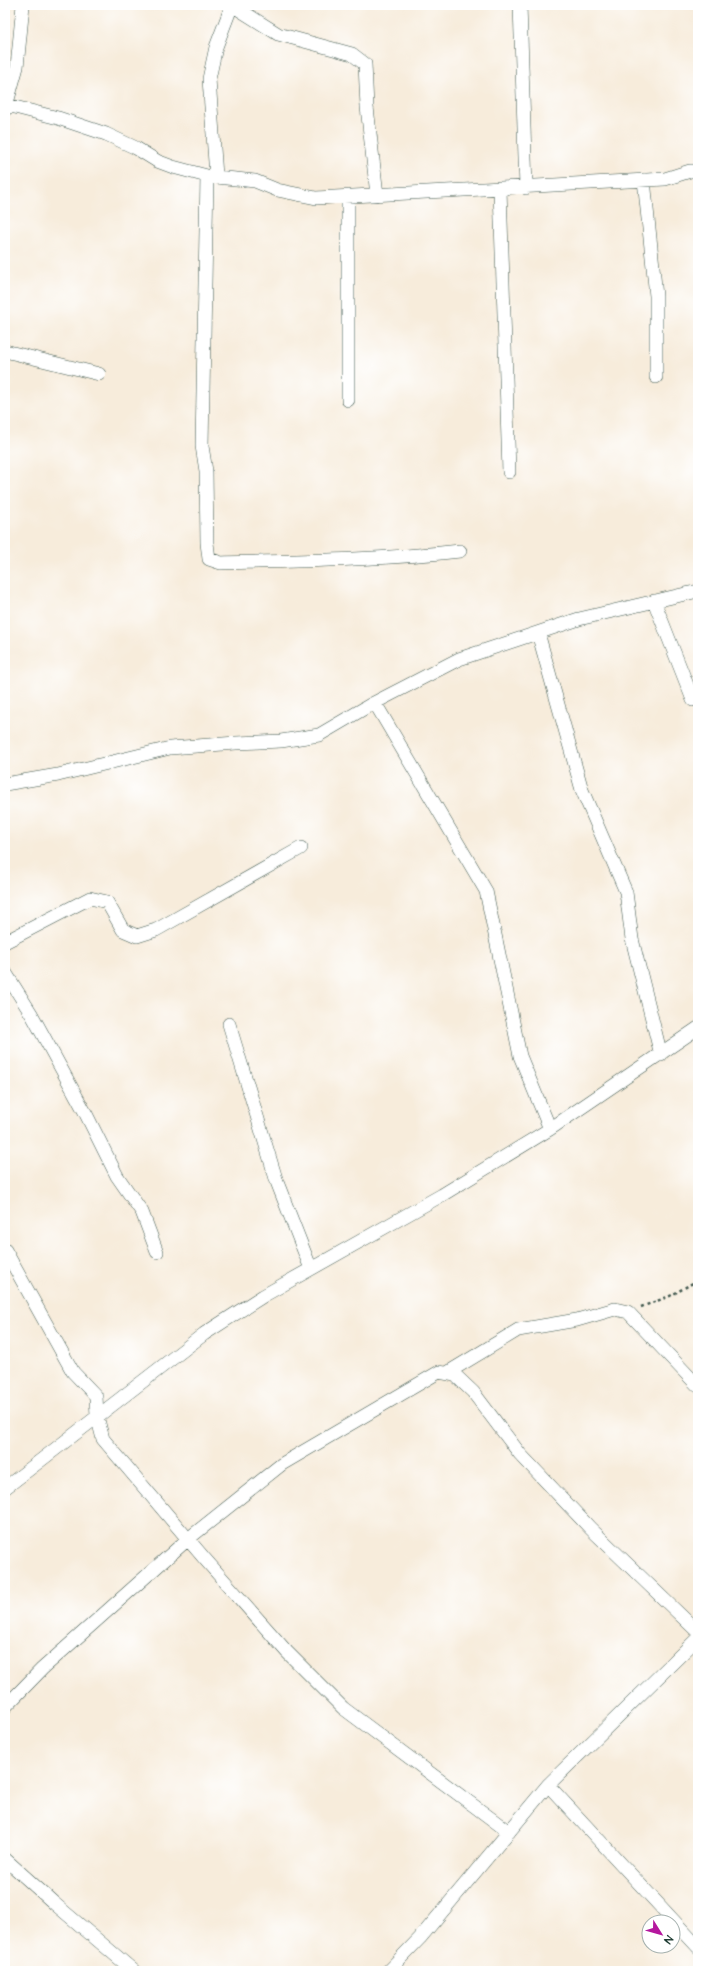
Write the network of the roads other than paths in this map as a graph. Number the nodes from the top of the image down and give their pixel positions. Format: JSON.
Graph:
{"nodes":[{"id":1,"x":23,"y":5,"type":"edge"},
{"id":2,"x":232,"y":5,"type":"edge"},
{"id":3,"x":520,"y":5,"type":"edge"},
{"id":4,"x":6,"y":107,"type":"edge"},
{"id":5,"x":698,"y":171,"type":"edge"},
{"id":6,"x":212,"y":176,"type":"junction"},
{"id":7,"x":644,"y":180,"type":"junction"},
{"id":8,"x":526,"y":188,"type":"junction"},
{"id":9,"x":500,"y":189,"type":"junction"},
{"id":10,"x":377,"y":195,"type":"junction"},
{"id":11,"x":348,"y":196,"type":"junction"},
{"id":12,"x":5,"y":351,"type":"edge"},
{"id":13,"x":99,"y":374,"type":"dead end"},
{"id":14,"x":656,"y":377,"type":"dead end"},
{"id":15,"x":348,"y":400,"type":"dead end"},
{"id":16,"x":509,"y":472,"type":"dead end"},
{"id":17,"x":460,"y":551,"type":"dead end"},
{"id":18,"x":698,"y":591,"type":"edge"},
{"id":19,"x":654,"y":601,"type":"junction"},
{"id":20,"x":538,"y":633,"type":"junction"},
{"id":21,"x":693,"y":700,"type":"dead end"},
{"id":22,"x":375,"y":703,"type":"junction"},
{"id":23,"x":5,"y":784,"type":"edge"},
{"id":24,"x":301,"y":848,"type":"dead end"},
{"id":25,"x":5,"y":942,"type":"edge"},
{"id":26,"x":5,"y":972,"type":"edge"},
{"id":27,"x":230,"y":1024,"type":"dead end"},
{"id":28,"x":698,"y":1028,"type":"edge"},
{"id":29,"x":661,"y":1054,"type":"junction"},
{"id":30,"x":550,"y":1129,"type":"junction"},
{"id":31,"x":5,"y":1250,"type":"edge"},
{"id":32,"x":157,"y":1252,"type":"dead end"},
{"id":33,"x":311,"y":1269,"type":"junction"},
{"id":34,"x":447,"y":1373,"type":"junction"},
{"id":35,"x":698,"y":1386,"type":"edge"},
{"id":36,"x":97,"y":1416,"type":"junction"},
{"id":37,"x":5,"y":1488,"type":"edge"},
{"id":38,"x":188,"y":1539,"type":"junction"},
{"id":39,"x":698,"y":1632,"type":"edge"},
{"id":40,"x":698,"y":1638,"type":"edge"},
{"id":41,"x":5,"y":1707,"type":"edge"},
{"id":42,"x":548,"y":1785,"type":"junction"},
{"id":43,"x":509,"y":1832,"type":"junction"},
{"id":44,"x":5,"y":1859,"type":"edge"},
{"id":45,"x":698,"y":1947,"type":"edge"},
{"id":46,"x":134,"y":1971,"type":"edge"},
{"id":47,"x":388,"y":1971,"type":"edge"}],
"edges":[{"from":1,"to":4,"type":"street"},
{"from":2,"to":6,"type":"street"},
{"from":2,"to":10,"type":"street"},
{"from":3,"to":8,"type":"street"},
{"from":4,"to":6,"type":"street"},
{"from":5,"to":7,"type":"street"},
{"from":6,"to":11,"type":"street"},
{"from":6,"to":17,"type":"street"},
{"from":7,"to":8,"type":"street"},
{"from":7,"to":14,"type":"street"},
{"from":8,"to":9,"type":"street"},
{"from":9,"to":10,"type":"street"},
{"from":9,"to":16,"type":"street"},
{"from":10,"to":11,"type":"street"},
{"from":11,"to":15,"type":"street"},
{"from":12,"to":13,"type":"street"},
{"from":18,"to":19,"type":"street"},
{"from":19,"to":20,"type":"street"},
{"from":19,"to":21,"type":"street"},
{"from":20,"to":22,"type":"street"},
{"from":20,"to":29,"type":"street"},
{"from":22,"to":23,"type":"street"},
{"from":22,"to":30,"type":"street"},
{"from":24,"to":25,"type":"street"},
{"from":26,"to":32,"type":"street"},
{"from":27,"to":33,"type":"street"},
{"from":28,"to":29,"type":"street"},
{"from":29,"to":30,"type":"street"},
{"from":30,"to":33,"type":"street"},
{"from":31,"to":36,"type":"street"},
{"from":33,"to":36,"type":"street"},
{"from":34,"to":35,"type":"street"},
{"from":34,"to":38,"type":"street"},
{"from":34,"to":39,"type":"street"},
{"from":36,"to":37,"type":"street"},
{"from":36,"to":38,"type":"street"},
{"from":38,"to":41,"type":"street"},
{"from":38,"to":43,"type":"street"},
{"from":40,"to":42,"type":"street"},
{"from":42,"to":43,"type":"street"},
{"from":42,"to":45,"type":"street"},
{"from":43,"to":47,"type":"street"},
{"from":44,"to":46,"type":"street"}]}
